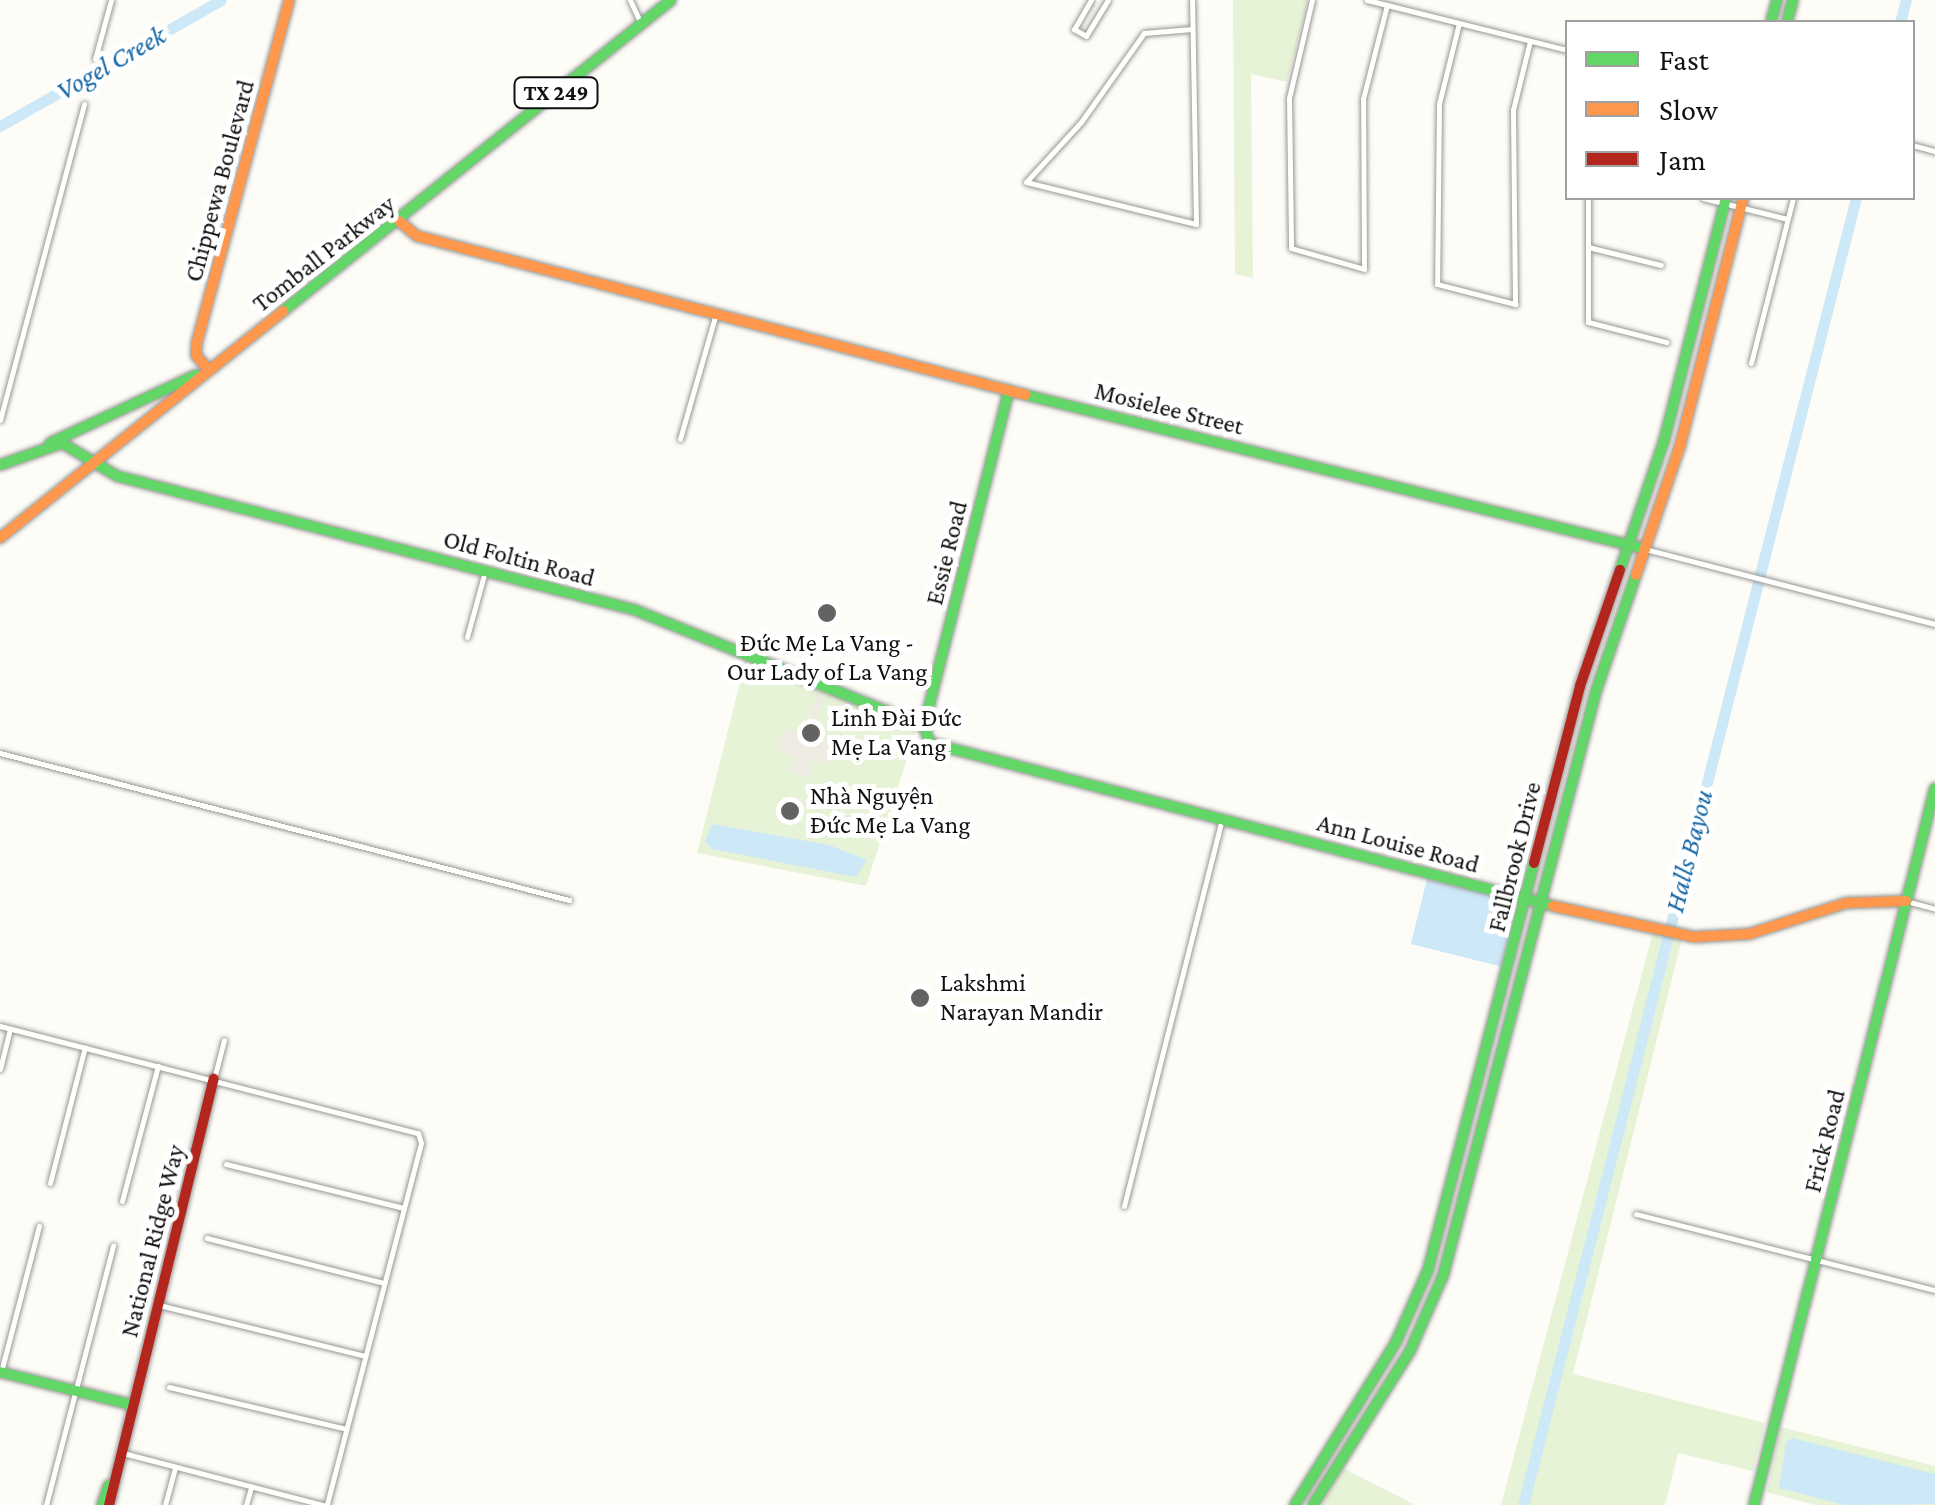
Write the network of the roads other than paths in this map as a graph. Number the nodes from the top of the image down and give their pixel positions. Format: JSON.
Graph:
{"nodes":[{"id":1,"x":112,"y":0,"type":"edge"},
{"id":2,"x":289,"y":0,"type":"edge"},
{"id":3,"x":630,"y":0,"type":"edge"},
{"id":4,"x":671,"y":0,"type":"edge"},
{"id":5,"x":1091,"y":0,"type":"edge"},
{"id":6,"x":1108,"y":0,"type":"edge"},
{"id":7,"x":1192,"y":0,"type":"edge"},
{"id":8,"x":1312,"y":0,"type":"edge"},
{"id":9,"x":1366,"y":0,"type":"edge"},
{"id":10,"x":1776,"y":4,"type":"edge"},
{"id":11,"x":1387,"y":5,"type":"junction"},
{"id":12,"x":1790,"y":12,"type":"edge"},
{"id":13,"x":1459,"y":22,"type":"junction"},
{"id":14,"x":641,"y":24,"type":"junction"},
{"id":15,"x":1192,"y":29,"type":"junction"},
{"id":16,"x":1530,"y":40,"type":"junction"},
{"id":17,"x":1565,"y":49,"type":"edge"},
{"id":18,"x":96,"y":59,"type":"dead end"},
{"id":19,"x":84,"y":104,"type":"dead end"},
{"id":20,"x":1588,"y":200,"type":"edge"},
{"id":21,"x":1725,"y":200,"type":"edge"},
{"id":22,"x":1792,"y":200,"type":"edge"},
{"id":23,"x":1742,"y":202,"type":"edge"},
{"id":24,"x":1787,"y":219,"type":"junction"},
{"id":25,"x":398,"y":221,"type":"junction"},
{"id":26,"x":1588,"y":247,"type":"junction"},
{"id":27,"x":1661,"y":265,"type":"dead end"},
{"id":28,"x":715,"y":316,"type":"junction"},
{"id":29,"x":1666,"y":342,"type":"dead end"},
{"id":30,"x":1750,"y":363,"type":"dead end"},
{"id":31,"x":207,"y":370,"type":"junction"},
{"id":32,"x":1010,"y":390,"type":"junction"},
{"id":33,"x":0,"y":420,"type":"edge"},
{"id":34,"x":680,"y":439,"type":"dead end"},
{"id":35,"x":50,"y":442,"type":"junction"},
{"id":36,"x":93,"y":463,"type":"junction"},
{"id":37,"x":0,"y":465,"type":"edge"},
{"id":38,"x":0,"y":538,"type":"edge"},
{"id":39,"x":1628,"y":544,"type":"junction"},
{"id":40,"x":1645,"y":548,"type":"junction"},
{"id":41,"x":485,"y":571,"type":"junction"},
{"id":42,"x":1935,"y":624,"type":"edge"},
{"id":43,"x":467,"y":637,"type":"dead end"},
{"id":44,"x":924,"y":726,"type":"junction"},
{"id":45,"x":0,"y":753,"type":"edge"},
{"id":46,"x":1935,"y":788,"type":"edge"},
{"id":47,"x":1222,"y":819,"type":"junction"},
{"id":48,"x":1525,"y":897,"type":"junction"},
{"id":49,"x":569,"y":900,"type":"dead end"},
{"id":50,"x":1906,"y":901,"type":"junction"},
{"id":51,"x":1542,"y":902,"type":"junction"},
{"id":52,"x":1935,"y":909,"type":"edge"},
{"id":53,"x":0,"y":1026,"type":"edge"},
{"id":54,"x":10,"y":1028,"type":"junction"},
{"id":55,"x":224,"y":1040,"type":"dead end"},
{"id":56,"x":85,"y":1047,"type":"junction"},
{"id":57,"x":158,"y":1066,"type":"junction"},
{"id":58,"x":0,"y":1069,"type":"edge"},
{"id":59,"x":214,"y":1079,"type":"junction"},
{"id":60,"x":1462,"y":1148,"type":"junction"},
{"id":61,"x":1476,"y":1152,"type":"junction"},
{"id":62,"x":226,"y":1164,"type":"dead end"},
{"id":63,"x":50,"y":1183,"type":"dead end"},
{"id":64,"x":122,"y":1200,"type":"dead end"},
{"id":65,"x":1124,"y":1206,"type":"dead end"},
{"id":66,"x":404,"y":1208,"type":"junction"},
{"id":67,"x":1636,"y":1214,"type":"dead end"},
{"id":68,"x":38,"y":1226,"type":"dead end"},
{"id":69,"x":207,"y":1238,"type":"dead end"},
{"id":70,"x":113,"y":1245,"type":"dead end"},
{"id":71,"x":1816,"y":1260,"type":"junction"},
{"id":72,"x":1428,"y":1270,"type":"junction"},
{"id":73,"x":1443,"y":1276,"type":"junction"},
{"id":74,"x":384,"y":1283,"type":"junction"},
{"id":75,"x":1935,"y":1290,"type":"edge"},
{"id":76,"x":158,"y":1304,"type":"junction"},
{"id":77,"x":365,"y":1356,"type":"junction"},
{"id":78,"x":0,"y":1373,"type":"edge"},
{"id":79,"x":169,"y":1387,"type":"dead end"},
{"id":80,"x":76,"y":1392,"type":"junction"},
{"id":81,"x":132,"y":1406,"type":"junction"},
{"id":82,"x":346,"y":1429,"type":"junction"},
{"id":83,"x":120,"y":1452,"type":"junction"},
{"id":84,"x":175,"y":1467,"type":"junction"},
{"id":85,"x":251,"y":1487,"type":"junction"},
{"id":86,"x":46,"y":1505,"type":"edge"},
{"id":87,"x":106,"y":1505,"type":"edge"},
{"id":88,"x":165,"y":1505,"type":"edge"},
{"id":89,"x":246,"y":1505,"type":"edge"},
{"id":90,"x":325,"y":1505,"type":"edge"},
{"id":91,"x":1295,"y":1505,"type":"edge"},
{"id":92,"x":1313,"y":1505,"type":"edge"},
{"id":93,"x":1754,"y":1505,"type":"edge"}],
"edges":[{"from":1,"to":18,"type":"street"},
{"from":2,"to":31,"type":"street","name":"Chippewa Boulevard"},
{"from":3,"to":14,"type":"street"},
{"from":4,"to":14,"type":"street","name":"Tomball Parkway","number":"TX 249"},
{"from":5,"to":6,"type":"street"},
{"from":7,"to":15,"type":"street"},
{"from":8,"to":11,"type":"street"},
{"from":9,"to":11,"type":"street"},
{"from":10,"to":12,"type":"street"},
{"from":11,"to":13,"type":"street"},
{"from":13,"to":16,"type":"street"},
{"from":13,"to":16,"type":"street"},
{"from":14,"to":25,"type":"street","name":"Tomball Parkway","number":"TX 249"},
{"from":15,"to":15,"type":"street"},
{"from":16,"to":17,"type":"street"},
{"from":19,"to":33,"type":"street"},
{"from":20,"to":26,"type":"street"},
{"from":21,"to":23,"type":"street"},
{"from":21,"to":39,"type":"street","name":"Fallbrook Drive"},
{"from":22,"to":24,"type":"street"},
{"from":23,"to":24,"type":"street"},
{"from":23,"to":40,"type":"street","name":"Fallbrook Drive"},
{"from":24,"to":30,"type":"street"},
{"from":25,"to":28,"type":"street","name":"Mosielee Street"},
{"from":25,"to":31,"type":"street","name":"Tomball Parkway","number":"TX 249"},
{"from":26,"to":27,"type":"street"},
{"from":26,"to":29,"type":"street"},
{"from":28,"to":32,"type":"street","name":"Mosielee Street"},
{"from":28,"to":34,"type":"street"},
{"from":31,"to":35,"type":"street"},
{"from":31,"to":36,"type":"street","name":"Tomball Parkway","number":"TX 249"},
{"from":32,"to":39,"type":"street","name":"Mosielee Street"},
{"from":32,"to":44,"type":"street","name":"Essie Road"},
{"from":35,"to":36,"type":"street","name":"Old Foltin Road"},
{"from":35,"to":37,"type":"street"},
{"from":36,"to":38,"type":"street","name":"Tomball Parkway","number":"TX 249"},
{"from":36,"to":41,"type":"street","name":"Old Foltin Road"},
{"from":39,"to":40,"type":"street","name":"Mosielee Street"},
{"from":39,"to":48,"type":"street","name":"Fallbrook Drive"},
{"from":40,"to":42,"type":"street","name":"Mosielee Street"},
{"from":40,"to":51,"type":"street","name":"Fallbrook Drive"},
{"from":41,"to":43,"type":"street"},
{"from":41,"to":44,"type":"street","name":"Old Foltin Road"},
{"from":44,"to":47,"type":"street","name":"Ann Louise Road"},
{"from":45,"to":49,"type":"street"},
{"from":46,"to":50,"type":"street","name":"Frick Road"},
{"from":47,"to":48,"type":"street","name":"Ann Louise Road"},
{"from":47,"to":65,"type":"street"},
{"from":48,"to":51,"type":"street","name":"Ann Louise Road"},
{"from":48,"to":60,"type":"street","name":"Fallbrook Drive"},
{"from":50,"to":51,"type":"street","name":"Ann Louise Road"},
{"from":50,"to":52,"type":"street","name":"Ann Louise Road"},
{"from":50,"to":71,"type":"street","name":"Frick Road"},
{"from":51,"to":61,"type":"street","name":"Fallbrook Drive"},
{"from":53,"to":54,"type":"street"},
{"from":54,"to":56,"type":"street"},
{"from":54,"to":58,"type":"street"},
{"from":55,"to":59,"type":"street","name":"National Ridge Way"},
{"from":56,"to":57,"type":"street"},
{"from":56,"to":63,"type":"street"},
{"from":57,"to":59,"type":"street"},
{"from":57,"to":64,"type":"street"},
{"from":59,"to":66,"type":"street"},
{"from":59,"to":76,"type":"street","name":"National Ridge Way"},
{"from":60,"to":61,"type":"street"},
{"from":60,"to":72,"type":"street","name":"Fallbrook Drive"},
{"from":61,"to":73,"type":"street","name":"Fallbrook Drive"},
{"from":62,"to":66,"type":"street"},
{"from":66,"to":74,"type":"street"},
{"from":67,"to":71,"type":"street"},
{"from":68,"to":78,"type":"street"},
{"from":69,"to":74,"type":"street"},
{"from":70,"to":80,"type":"street"},
{"from":71,"to":75,"type":"street"},
{"from":71,"to":93,"type":"street","name":"Frick Road"},
{"from":72,"to":73,"type":"street"},
{"from":72,"to":91,"type":"street","name":"Fallbrook Drive"},
{"from":73,"to":92,"type":"street","name":"Fallbrook Drive"},
{"from":74,"to":77,"type":"street"},
{"from":76,"to":77,"type":"street"},
{"from":76,"to":81,"type":"street","name":"National Ridge Way"},
{"from":77,"to":82,"type":"street"},
{"from":78,"to":80,"type":"street"},
{"from":79,"to":82,"type":"street"},
{"from":80,"to":81,"type":"street"},
{"from":80,"to":86,"type":"street"},
{"from":81,"to":83,"type":"street","name":"National Ridge Way"},
{"from":82,"to":90,"type":"street"},
{"from":83,"to":84,"type":"street"},
{"from":83,"to":87,"type":"street","name":"National Ridge Way"},
{"from":84,"to":85,"type":"street"},
{"from":84,"to":88,"type":"street"},
{"from":85,"to":89,"type":"street"},
{"from":85,"to":90,"type":"street"}]}
